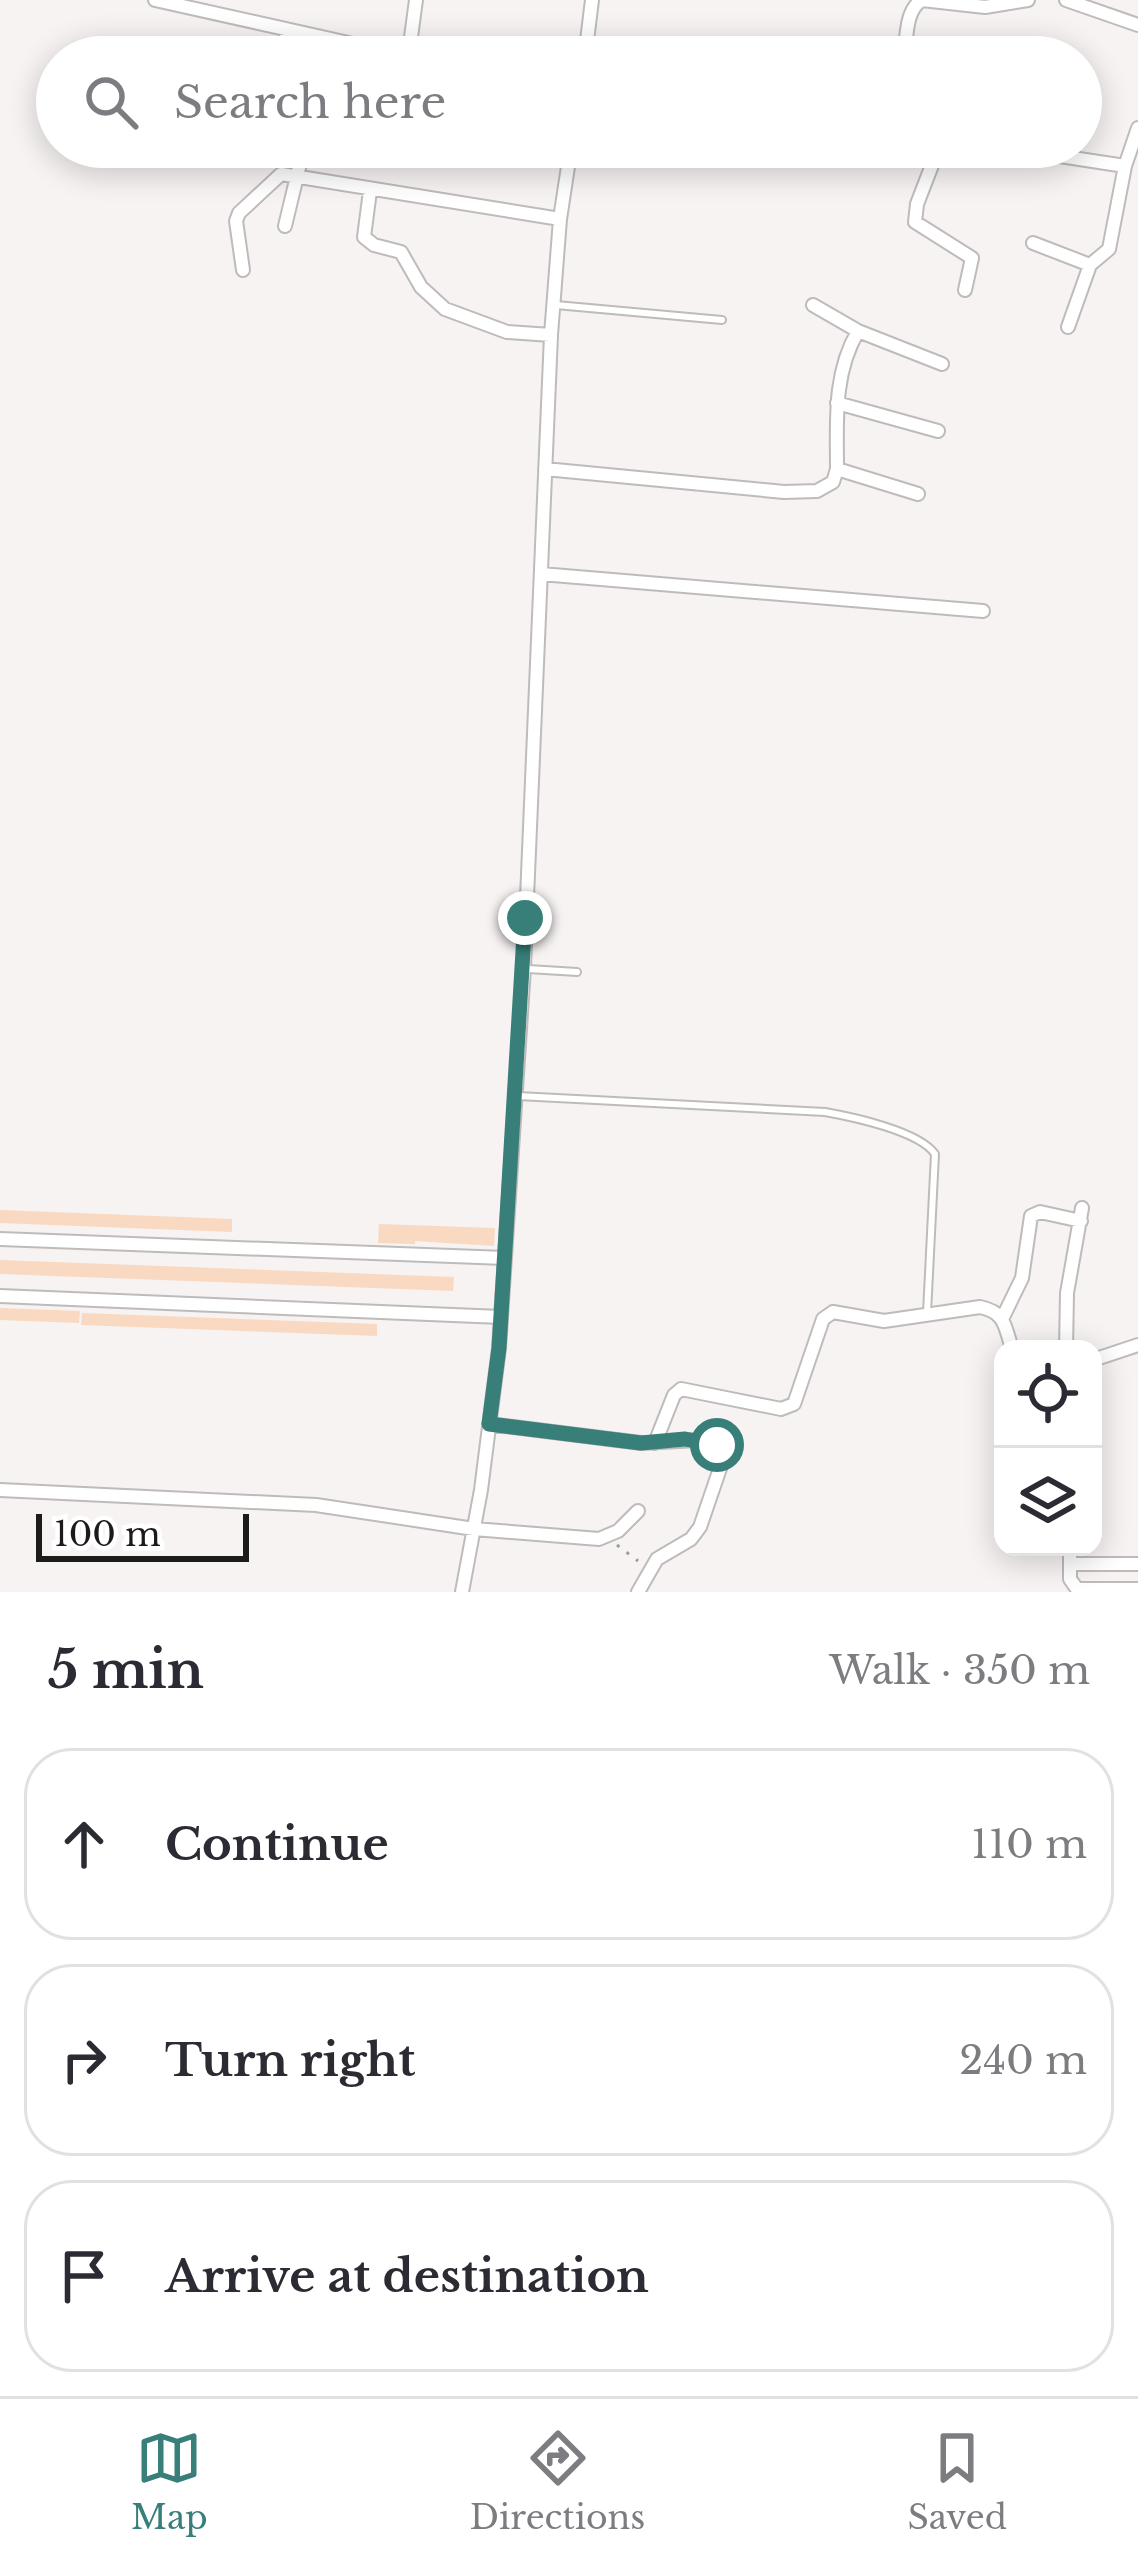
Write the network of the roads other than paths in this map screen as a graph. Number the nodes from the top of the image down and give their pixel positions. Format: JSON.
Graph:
{"nodes":[{"id":1,"x":155,"y":0,"type":"edge"},
{"id":2,"x":416,"y":0,"type":"edge"},
{"id":3,"x":592,"y":0,"type":"edge"},
{"id":4,"x":1028,"y":0,"type":"edge"},
{"id":5,"x":1066,"y":0,"type":"edge"},
{"id":6,"x":212,"y":7,"type":"edge"},
{"id":7,"x":1138,"y":25,"type":"edge"},
{"id":8,"x":287,"y":31,"type":"junction"},
{"id":9,"x":286,"y":36,"type":"edge"},
{"id":10,"x":305,"y":36,"type":"edge"},
{"id":11,"x":411,"y":36,"type":"edge"},
{"id":12,"x":588,"y":36,"type":"edge"},
{"id":13,"x":907,"y":36,"type":"edge"},
{"id":14,"x":1138,"y":128,"type":"edge"},
{"id":15,"x":1102,"y":162,"type":"edge"},
{"id":16,"x":1125,"y":166,"type":"junction"},
{"id":17,"x":299,"y":168,"type":"edge"},
{"id":18,"x":568,"y":168,"type":"edge"},
{"id":19,"x":931,"y":168,"type":"edge"},
{"id":20,"x":297,"y":176,"type":"junction"},
{"id":21,"x":370,"y":190,"type":"junction"},
{"id":22,"x":560,"y":219,"type":"junction"},
{"id":23,"x":285,"y":226,"type":"dead end"},
{"id":24,"x":1033,"y":242,"type":"dead end"},
{"id":25,"x":1090,"y":265,"type":"junction"},
{"id":26,"x":243,"y":270,"type":"dead end"},
{"id":27,"x":965,"y":290,"type":"dead end"},
{"id":28,"x":553,"y":305,"type":"junction"},
{"id":29,"x":812,"y":305,"type":"dead end"},
{"id":30,"x":722,"y":320,"type":"dead end"},
{"id":31,"x":1068,"y":327,"type":"dead end"},
{"id":32,"x":858,"y":331,"type":"junction"},
{"id":33,"x":551,"y":335,"type":"junction"},
{"id":34,"x":942,"y":364,"type":"dead end"},
{"id":35,"x":837,"y":404,"type":"junction"},
{"id":36,"x":938,"y":431,"type":"dead end"},
{"id":37,"x":545,"y":469,"type":"junction"},
{"id":38,"x":837,"y":469,"type":"junction"},
{"id":39,"x":917,"y":494,"type":"dead end"},
{"id":40,"x":541,"y":574,"type":"junction"},
{"id":41,"x":983,"y":611,"type":"dead end"},
{"id":42,"x":524,"y":968,"type":"junction"},
{"id":43,"x":577,"y":972,"type":"dead end"},
{"id":44,"x":514,"y":1095,"type":"junction"},
{"id":45,"x":0,"y":1239,"type":"edge"},
{"id":46,"x":505,"y":1258,"type":"junction"},
{"id":47,"x":0,"y":1297,"type":"edge"},
{"id":48,"x":926,"y":1315,"type":"junction"},
{"id":49,"x":501,"y":1317,"type":"junction"},
{"id":50,"x":1003,"y":1317,"type":"junction"},
{"id":51,"x":1009,"y":1340,"type":"edge"},
{"id":52,"x":1066,"y":1340,"type":"edge"},
{"id":53,"x":1138,"y":1345,"type":"edge"},
{"id":54,"x":1102,"y":1357,"type":"edge"},
{"id":55,"x":489,"y":1424,"type":"junction"},
{"id":56,"x":655,"y":1443,"type":"junction"},
{"id":57,"x":0,"y":1490,"type":"edge"},
{"id":58,"x":638,"y":1511,"type":"dead end"},
{"id":59,"x":474,"y":1528,"type":"junction"},
{"id":60,"x":1070,"y":1556,"type":"edge"},
{"id":61,"x":1070,"y":1564,"type":"junction"},
{"id":62,"x":1138,"y":1564,"type":"edge"},
{"id":63,"x":1138,"y":1589,"type":"edge"},
{"id":64,"x":462,"y":1592,"type":"edge"},
{"id":65,"x":638,"y":1592,"type":"edge"}],
"edges":[{"from":1,"to":6,"type":"street"},
{"from":2,"to":11,"type":"street"},
{"from":3,"to":12,"type":"street"},
{"from":4,"to":13,"type":"street"},
{"from":5,"to":7,"type":"street"},
{"from":6,"to":8,"type":"street"},
{"from":8,"to":9,"type":"street"},
{"from":8,"to":10,"type":"street"},
{"from":14,"to":16,"type":"street"},
{"from":15,"to":16,"type":"street"},
{"from":16,"to":25,"type":"street"},
{"from":17,"to":20,"type":"street"},
{"from":18,"to":22,"type":"street"},
{"from":19,"to":27,"type":"street"},
{"from":20,"to":21,"type":"street"},
{"from":20,"to":23,"type":"street"},
{"from":20,"to":26,"type":"street"},
{"from":21,"to":22,"type":"street"},
{"from":21,"to":33,"type":"street"},
{"from":22,"to":28,"type":"street"},
{"from":24,"to":25,"type":"street"},
{"from":25,"to":31,"type":"street"},
{"from":28,"to":30,"type":"lane"},
{"from":28,"to":33,"type":"street"},
{"from":29,"to":32,"type":"street"},
{"from":32,"to":34,"type":"street"},
{"from":32,"to":35,"type":"street"},
{"from":33,"to":37,"type":"street"},
{"from":35,"to":36,"type":"street"},
{"from":35,"to":38,"type":"street"},
{"from":37,"to":38,"type":"street"},
{"from":37,"to":40,"type":"street"},
{"from":38,"to":39,"type":"street"},
{"from":40,"to":41,"type":"street"},
{"from":40,"to":42,"type":"street"},
{"from":42,"to":43,"type":"lane"},
{"from":42,"to":44,"type":"street"},
{"from":44,"to":46,"type":"street"},
{"from":44,"to":48,"type":"lane"},
{"from":45,"to":46,"type":"street"},
{"from":46,"to":49,"type":"street"},
{"from":47,"to":49,"type":"street"},
{"from":48,"to":50,"type":"street"},
{"from":48,"to":56,"type":"street"},
{"from":49,"to":55,"type":"street"},
{"from":50,"to":51,"type":"street"},
{"from":50,"to":52,"type":"street"},
{"from":53,"to":54,"type":"street"},
{"from":55,"to":56,"type":"street"},
{"from":55,"to":59,"type":"street"},
{"from":56,"to":65,"type":"street"},
{"from":57,"to":59,"type":"street"},
{"from":58,"to":59,"type":"street"},
{"from":59,"to":64,"type":"street"},
{"from":60,"to":61,"type":"street"},
{"from":61,"to":62,"type":"street"},
{"from":61,"to":63,"type":"street"}]}
